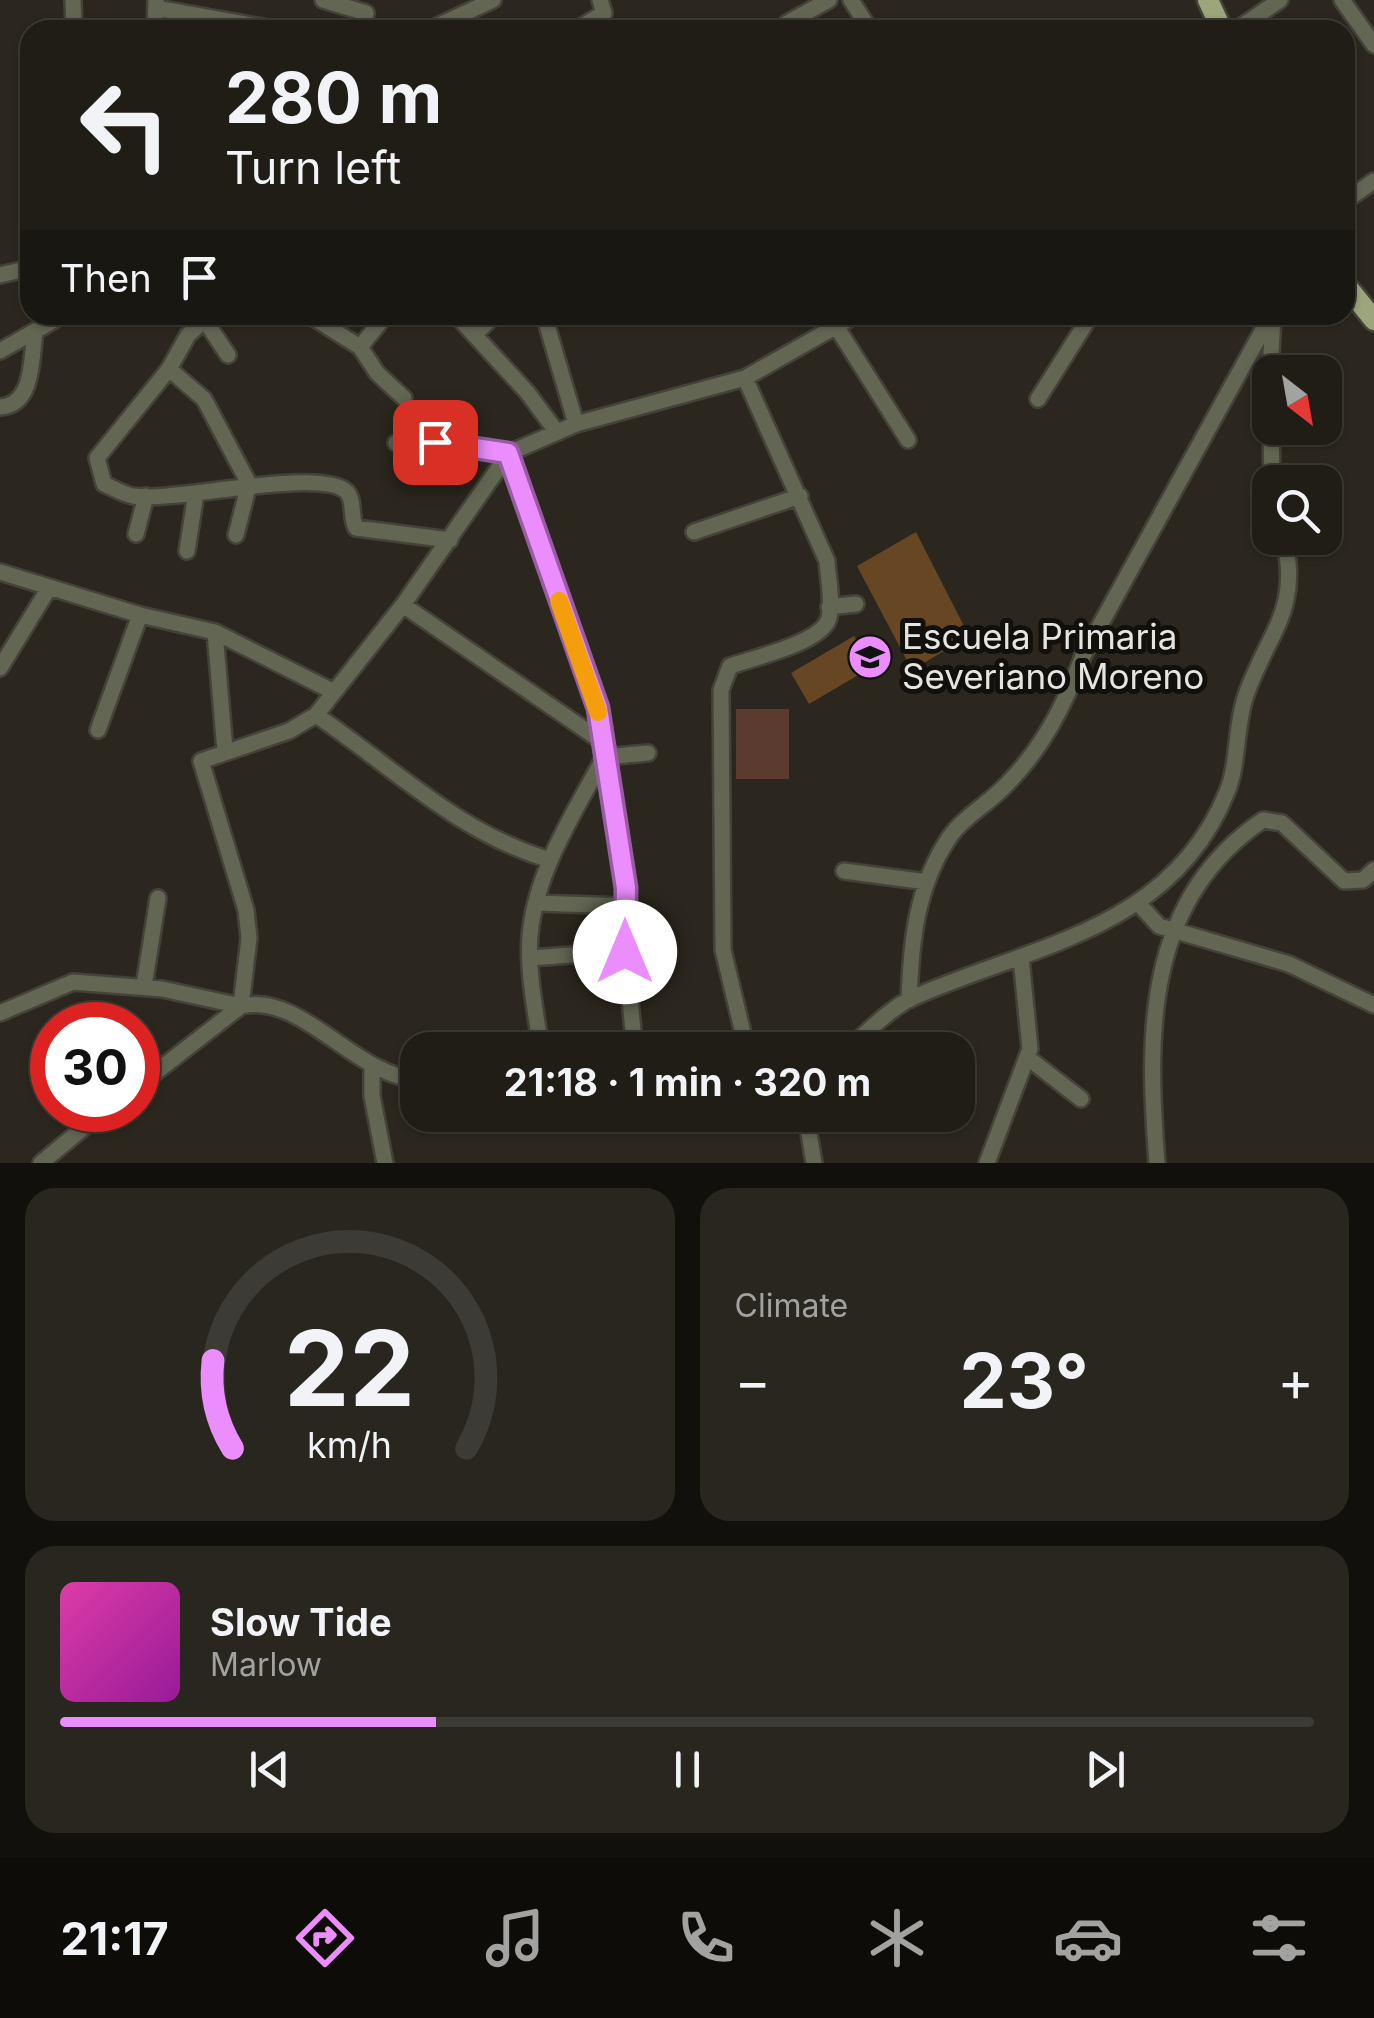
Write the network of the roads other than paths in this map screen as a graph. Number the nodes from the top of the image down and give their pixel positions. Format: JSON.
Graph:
{"nodes":[{"id":1,"x":322,"y":0,"type":"edge"},
{"id":2,"x":493,"y":0,"type":"edge"},
{"id":3,"x":829,"y":0,"type":"edge"},
{"id":4,"x":1280,"y":0,"type":"edge"},
{"id":5,"x":1342,"y":0,"type":"edge"},
{"id":6,"x":156,"y":4,"type":"edge"},
{"id":7,"x":232,"y":20,"type":"edge"},
{"id":8,"x":365,"y":20,"type":"edge"},
{"id":9,"x":447,"y":20,"type":"edge"},
{"id":10,"x":792,"y":20,"type":"edge"},
{"id":11,"x":1251,"y":20,"type":"edge"},
{"id":12,"x":1372,"y":38,"type":"edge"},
{"id":13,"x":1355,"y":296,"type":"edge"},
{"id":14,"x":1374,"y":320,"type":"edge"},
{"id":15,"x":46,"y":325,"type":"edge"},
{"id":16,"x":199,"y":325,"type":"edge"},
{"id":17,"x":211,"y":325,"type":"edge"},
{"id":18,"x":324,"y":325,"type":"edge"},
{"id":19,"x":378,"y":325,"type":"edge"},
{"id":20,"x":467,"y":325,"type":"edge"},
{"id":21,"x":484,"y":325,"type":"edge"},
{"id":22,"x":547,"y":325,"type":"edge"},
{"id":23,"x":1086,"y":325,"type":"edge"},
{"id":24,"x":1266,"y":325,"type":"edge"},
{"id":25,"x":1272,"y":325,"type":"edge"},
{"id":26,"x":836,"y":326,"type":"joint"},
{"id":27,"x":35,"y":332,"type":"junction"},
{"id":28,"x":476,"y":333,"type":"junction"},
{"id":29,"x":360,"y":347,"type":"junction"},
{"id":30,"x":0,"y":350,"type":"edge"},
{"id":31,"x":228,"y":355,"type":"dead end"},
{"id":32,"x":1271,"y":355,"type":"edge"},
{"id":33,"x":170,"y":369,"type":"junction"},
{"id":34,"x":744,"y":378,"type":"junction"},
{"id":35,"x":404,"y":398,"type":"dead end"},
{"id":36,"x":1038,"y":399,"type":"dead end"},
{"id":37,"x":0,"y":407,"type":"edge"},
{"id":38,"x":576,"y":424,"type":"junction"},
{"id":39,"x":556,"y":431,"type":"junction"},
{"id":40,"x":908,"y":440,"type":"dead end"},
{"id":41,"x":396,"y":443,"type":"dead end"},
{"id":42,"x":508,"y":453,"type":"junction"},
{"id":43,"x":249,"y":484,"type":"junction"},
{"id":44,"x":196,"y":494,"type":"junction"},
{"id":45,"x":146,"y":496,"type":"junction"},
{"id":46,"x":800,"y":496,"type":"junction"},
{"id":47,"x":694,"y":532,"type":"dead end"},
{"id":48,"x":136,"y":534,"type":"dead end"},
{"id":49,"x":236,"y":535,"type":"dead end"},
{"id":50,"x":450,"y":540,"type":"junction"},
{"id":51,"x":187,"y":551,"type":"dead end"},
{"id":52,"x":1285,"y":555,"type":"edge"},
{"id":53,"x":0,"y":572,"type":"edge"},
{"id":54,"x":49,"y":588,"type":"junction"},
{"id":55,"x":856,"y":604,"type":"dead end"},
{"id":56,"x":403,"y":605,"type":"junction"},
{"id":57,"x":829,"y":608,"type":"junction"},
{"id":58,"x":140,"y":615,"type":"junction"},
{"id":59,"x":216,"y":632,"type":"junction"},
{"id":60,"x":0,"y":668,"type":"edge"},
{"id":61,"x":332,"y":691,"type":"junction"},
{"id":62,"x":316,"y":715,"type":"junction"},
{"id":63,"x":98,"y":730,"type":"dead end"},
{"id":64,"x":602,"y":748,"type":"junction"},
{"id":65,"x":225,"y":751,"type":"junction"},
{"id":66,"x":648,"y":753,"type":"dead end"},
{"id":67,"x":550,"y":860,"type":"junction"},
{"id":68,"x":1374,"y":870,"type":"edge"},
{"id":69,"x":844,"y":871,"type":"dead end"},
{"id":70,"x":927,"y":882,"type":"junction"},
{"id":71,"x":158,"y":898,"type":"dead end"},
{"id":72,"x":537,"y":903,"type":"junction"},
{"id":73,"x":1139,"y":904,"type":"junction"},
{"id":74,"x":624,"y":906,"type":"junction"},
{"id":75,"x":1171,"y":930,"type":"junction"},
{"id":76,"x":625,"y":952,"type":"junction"},
{"id":77,"x":530,"y":958,"type":"junction"},
{"id":78,"x":1021,"y":958,"type":"junction"},
{"id":79,"x":144,"y":986,"type":"junction"},
{"id":80,"x":908,"y":1000,"type":"junction"},
{"id":81,"x":1374,"y":1004,"type":"edge"},
{"id":82,"x":241,"y":1006,"type":"junction"},
{"id":83,"x":0,"y":1013,"type":"edge"},
{"id":84,"x":539,"y":1032,"type":"edge"},
{"id":85,"x":633,"y":1032,"type":"edge"},
{"id":86,"x":744,"y":1032,"type":"edge"},
{"id":87,"x":868,"y":1032,"type":"edge"},
{"id":88,"x":1028,"y":1058,"type":"junction"},
{"id":89,"x":372,"y":1067,"type":"junction"},
{"id":90,"x":160,"y":1069,"type":"edge"},
{"id":91,"x":400,"y":1077,"type":"edge"},
{"id":92,"x":1082,"y":1099,"type":"dead end"},
{"id":93,"x":79,"y":1132,"type":"edge"},
{"id":94,"x":809,"y":1132,"type":"edge"},
{"id":95,"x":40,"y":1163,"type":"edge"},
{"id":96,"x":386,"y":1163,"type":"edge"},
{"id":97,"x":814,"y":1163,"type":"edge"},
{"id":98,"x":987,"y":1163,"type":"edge"},
{"id":99,"x":1158,"y":1163,"type":"edge"}],
"edges":[{"from":1,"to":8,"type":"street"},
{"from":2,"to":9,"type":"street"},
{"from":3,"to":10,"type":"street"},
{"from":4,"to":11,"type":"street"},
{"from":5,"to":12,"type":"street"},
{"from":6,"to":7,"type":"street"},
{"from":13,"to":14,"type":"main road"},
{"from":15,"to":27,"type":"street"},
{"from":16,"to":33,"type":"street"},
{"from":17,"to":31,"type":"street"},
{"from":18,"to":29,"type":"street"},
{"from":19,"to":29,"type":"street"},
{"from":20,"to":28,"type":"street"},
{"from":21,"to":28,"type":"street"},
{"from":22,"to":38,"type":"street"},
{"from":23,"to":36,"type":"street"},
{"from":24,"to":70,"type":"street"},
{"from":25,"to":32,"type":"street"},
{"from":26,"to":34,"type":"street"},
{"from":26,"to":40,"type":"street"},
{"from":27,"to":30,"type":"street"},
{"from":27,"to":37,"type":"street"},
{"from":28,"to":39,"type":"street"},
{"from":29,"to":35,"type":"street"},
{"from":33,"to":43,"type":"street"},
{"from":33,"to":45,"type":"street"},
{"from":34,"to":38,"type":"street"},
{"from":34,"to":46,"type":"street"},
{"from":38,"to":39,"type":"street"},
{"from":39,"to":42,"type":"street"},
{"from":41,"to":42,"type":"street"},
{"from":42,"to":50,"type":"street"},
{"from":42,"to":64,"type":"street"},
{"from":43,"to":44,"type":"street"},
{"from":43,"to":49,"type":"street"},
{"from":43,"to":50,"type":"street"},
{"from":44,"to":45,"type":"street"},
{"from":44,"to":51,"type":"street"},
{"from":45,"to":48,"type":"street"},
{"from":46,"to":47,"type":"street"},
{"from":46,"to":57,"type":"street"},
{"from":50,"to":56,"type":"street"},
{"from":52,"to":73,"type":"street"},
{"from":53,"to":54,"type":"street"},
{"from":54,"to":58,"type":"street"},
{"from":54,"to":60,"type":"street"},
{"from":55,"to":57,"type":"street"},
{"from":56,"to":61,"type":"street"},
{"from":56,"to":64,"type":"street"},
{"from":57,"to":86,"type":"street"},
{"from":58,"to":59,"type":"street"},
{"from":58,"to":63,"type":"street"},
{"from":59,"to":61,"type":"street"},
{"from":59,"to":65,"type":"street"},
{"from":61,"to":62,"type":"street"},
{"from":62,"to":65,"type":"street"},
{"from":62,"to":67,"type":"street"},
{"from":64,"to":66,"type":"street"},
{"from":64,"to":67,"type":"street"},
{"from":64,"to":74,"type":"street"},
{"from":65,"to":82,"type":"street"},
{"from":67,"to":72,"type":"street"},
{"from":68,"to":75,"type":"street"},
{"from":69,"to":70,"type":"street"},
{"from":70,"to":80,"type":"street"},
{"from":71,"to":79,"type":"street"},
{"from":72,"to":74,"type":"street"},
{"from":72,"to":77,"type":"street"},
{"from":73,"to":75,"type":"street"},
{"from":73,"to":78,"type":"street"},
{"from":74,"to":76,"type":"street"},
{"from":75,"to":81,"type":"street"},
{"from":75,"to":99,"type":"street"},
{"from":76,"to":77,"type":"street"},
{"from":76,"to":85,"type":"street"},
{"from":77,"to":84,"type":"street"},
{"from":78,"to":80,"type":"street"},
{"from":78,"to":88,"type":"street"},
{"from":79,"to":82,"type":"street"},
{"from":79,"to":83,"type":"street"},
{"from":80,"to":87,"type":"street"},
{"from":82,"to":89,"type":"street"},
{"from":82,"to":90,"type":"street"},
{"from":88,"to":92,"type":"street"},
{"from":88,"to":98,"type":"street"},
{"from":89,"to":91,"type":"street"},
{"from":89,"to":96,"type":"street"},
{"from":93,"to":95,"type":"street"},
{"from":94,"to":97,"type":"street"}]}
